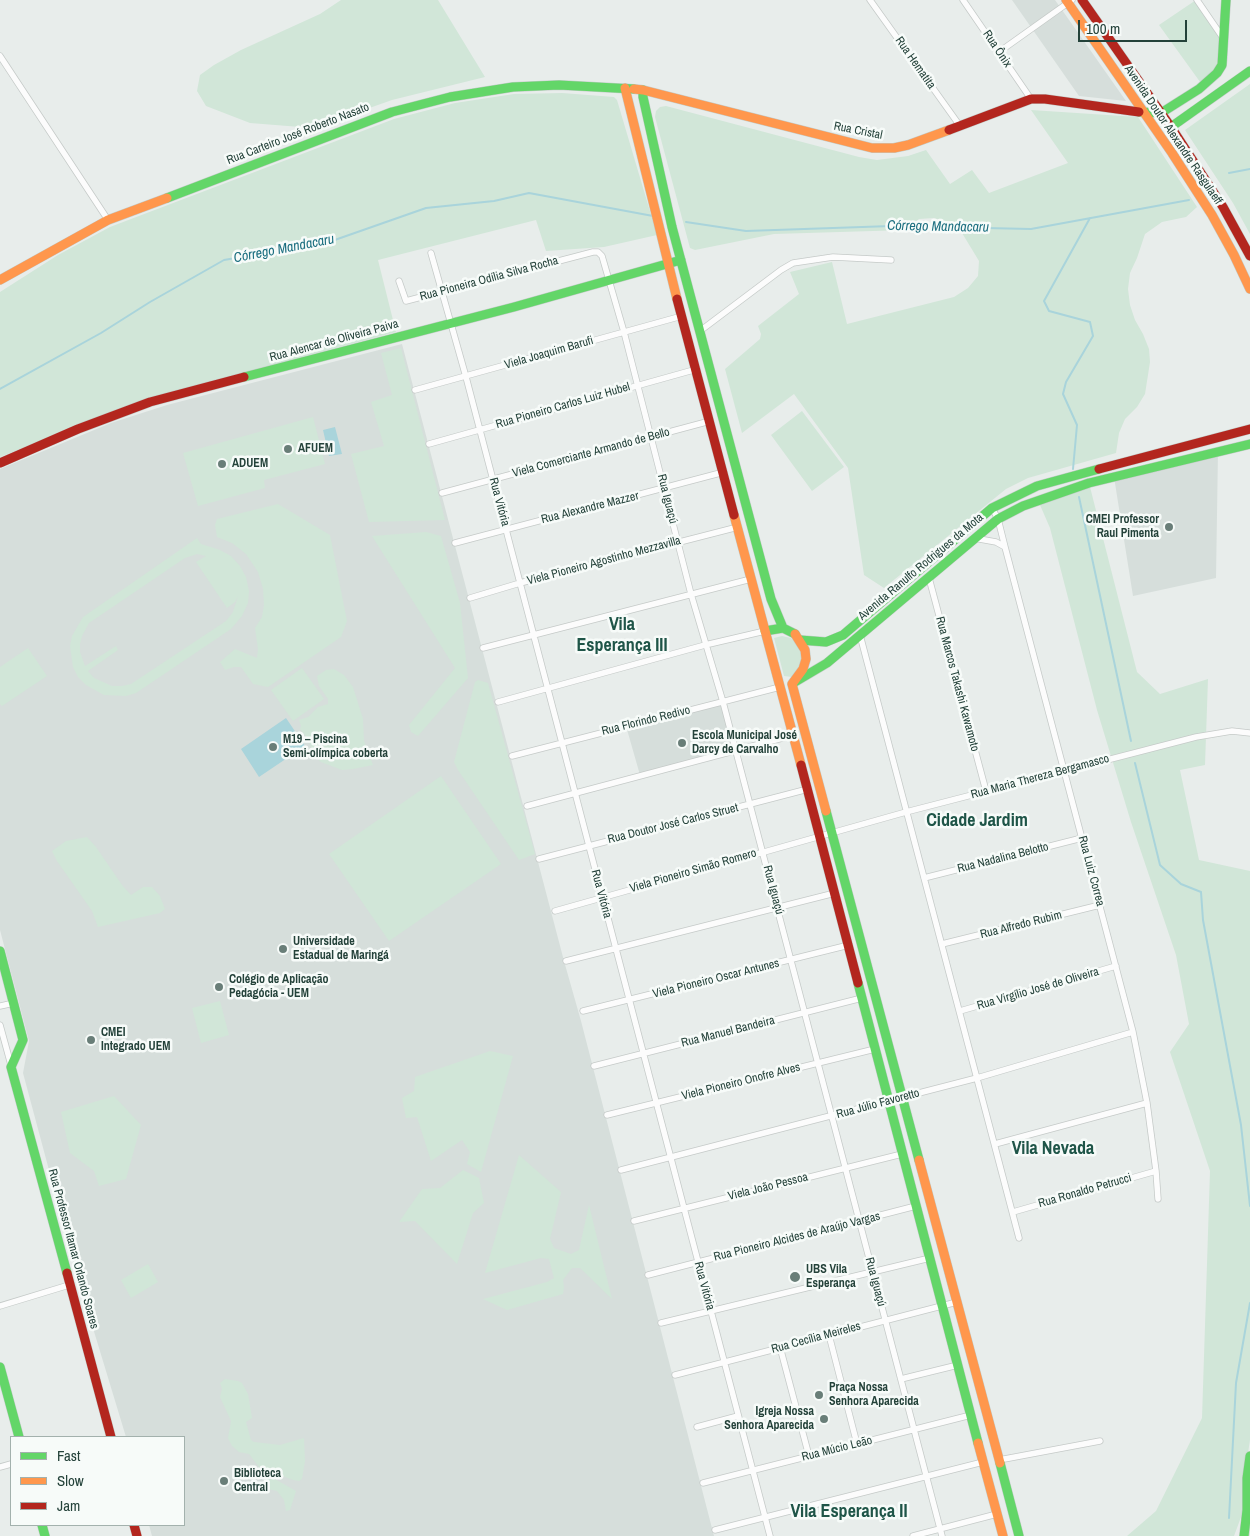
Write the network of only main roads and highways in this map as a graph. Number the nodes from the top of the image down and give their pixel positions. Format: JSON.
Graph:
{"nodes":[{"id":1,"x":1082,"y":0,"type":"edge"},
{"id":2,"x":1226,"y":0,"type":"edge"},
{"id":3,"x":1068,"y":1,"type":"edge"},
{"id":4,"x":1250,"y":71,"type":"edge"},
{"id":5,"x":625,"y":88,"type":"junction"},
{"id":6,"x":644,"y":90,"type":"junction"},
{"id":7,"x":1142,"y":111,"type":"junction"},
{"id":8,"x":1161,"y":113,"type":"junction"},
{"id":9,"x":1171,"y":127,"type":"junction"},
{"id":10,"x":1250,"y":256,"type":"edge"},
{"id":11,"x":681,"y":260,"type":"junction"},
{"id":12,"x":668,"y":264,"type":"junction"},
{"id":13,"x":0,"y":280,"type":"edge"},
{"id":14,"x":1250,"y":289,"type":"edge"},
{"id":15,"x":1250,"y":429,"type":"edge"},
{"id":16,"x":1250,"y":444,"type":"edge"},
{"id":17,"x":0,"y":463,"type":"edge"},
{"id":18,"x":783,"y":628,"type":"junction"},
{"id":19,"x":765,"y":631,"type":"junction"},
{"id":20,"x":800,"y":640,"type":"junction"},
{"id":21,"x":792,"y":684,"type":"junction"},
{"id":22,"x":780,"y":687,"type":"junction"},
{"id":23,"x":0,"y":951,"type":"edge"},
{"id":24,"x":0,"y":1367,"type":"edge"},
{"id":25,"x":2,"y":1385,"type":"edge"},
{"id":26,"x":19,"y":1436,"type":"edge"},
{"id":27,"x":111,"y":1436,"type":"edge"},
{"id":28,"x":1250,"y":1456,"type":"edge"},
{"id":29,"x":1249,"y":1478,"type":"edge"},
{"id":30,"x":1003,"y":1536,"type":"edge"},
{"id":31,"x":1019,"y":1536,"type":"edge"},
{"id":32,"x":1244,"y":1536,"type":"edge"}],
"edges":[{"from":1,"to":8,"type":"main road","name":"Avenida Doutor Alexandre Rasgulaeff"},
{"from":2,"to":8,"type":"main road"},
{"from":3,"to":7,"type":"main road","name":"Avenida Doutor Alexandre Rasgulaeff"},
{"from":4,"to":9,"type":"main road"},
{"from":5,"to":6,"type":"main road","name":"Rua Cristal"},
{"from":5,"to":12,"type":"main road"},
{"from":5,"to":13,"type":"main road","name":"Rua Carteiro José Roberto Nasato"},
{"from":6,"to":7,"type":"main road","name":"Rua Cristal"},
{"from":6,"to":11,"type":"main road"},
{"from":7,"to":8,"type":"main road","name":"Rua Cristal"},
{"from":7,"to":14,"type":"main road","name":"Avenida Doutor Alexandre Rasgulaeff"},
{"from":8,"to":9,"type":"main road","name":"Avenida Doutor Alexandre Rasgulaeff"},
{"from":9,"to":10,"type":"main road","name":"Avenida Doutor Alexandre Rasgulaeff"},
{"from":11,"to":12,"type":"main road","name":"Rua Alencar de Oliveira Paiva"},
{"from":11,"to":18,"type":"main road"},
{"from":12,"to":17,"type":"main road","name":"Rua Alencar de Oliveira Paiva"},
{"from":12,"to":19,"type":"main road"},
{"from":15,"to":20,"type":"main road","name":"Avenida Ranulfo Rodrigues da Mota"},
{"from":16,"to":21,"type":"main road","name":"Avenida Ranulfo Rodrigues da Mota"},
{"from":18,"to":19,"type":"main road"},
{"from":18,"to":20,"type":"main road"},
{"from":19,"to":22,"type":"main road"},
{"from":20,"to":21,"type":"main road"},
{"from":21,"to":22,"type":"main road","name":"Avenida Ranulfo Rodrigues da Mota"},
{"from":21,"to":31,"type":"main road"},
{"from":22,"to":30,"type":"main road"},
{"from":23,"to":27,"type":"main road","name":"Rua Professor Itamar Orlando Soares"},
{"from":24,"to":25,"type":"main road"},
{"from":25,"to":26,"type":"main road"},
{"from":28,"to":29,"type":"main road"},
{"from":29,"to":32,"type":"main road"}]}
